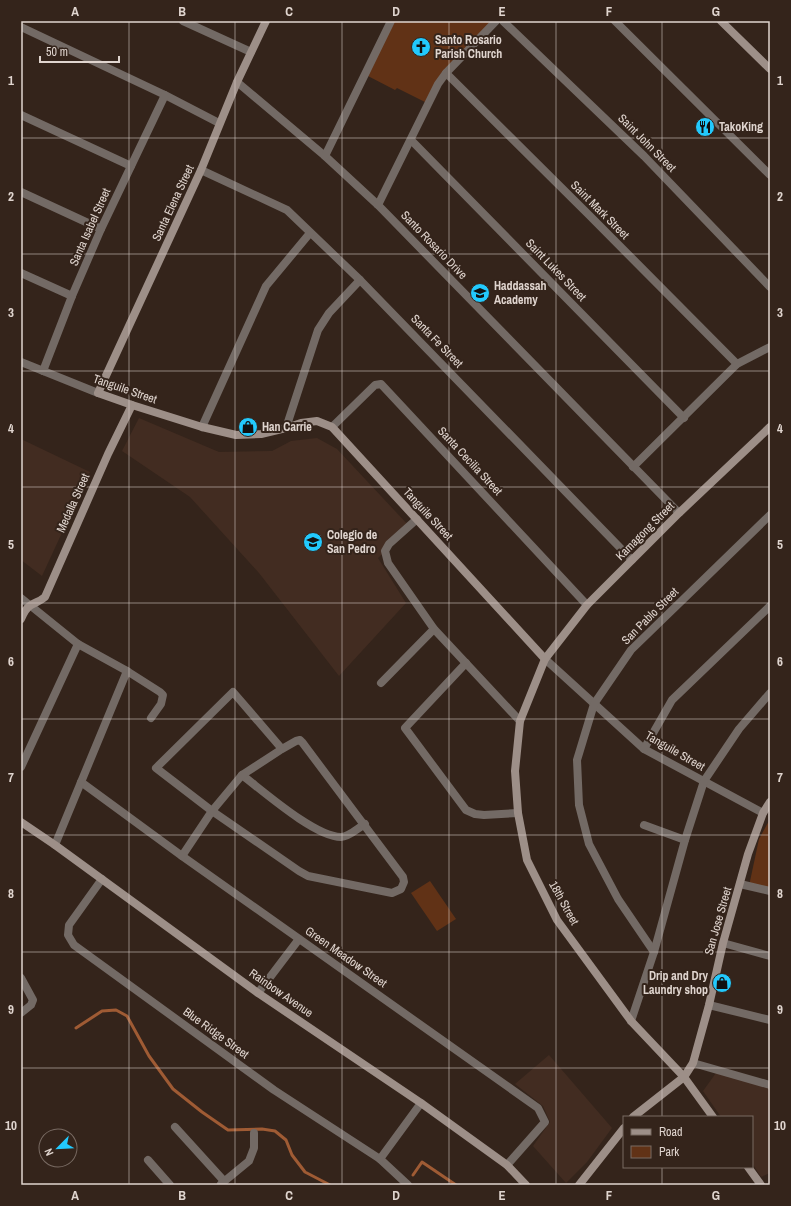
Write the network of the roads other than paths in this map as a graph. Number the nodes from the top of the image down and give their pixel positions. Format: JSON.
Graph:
{"nodes":[{"id":1,"x":183,"y":21,"type":"edge"},
{"id":2,"x":266,"y":21,"type":"edge"},
{"id":3,"x":391,"y":21,"type":"edge"},
{"id":4,"x":496,"y":21,"type":"edge"},
{"id":5,"x":503,"y":21,"type":"edge"},
{"id":6,"x":615,"y":21,"type":"edge"},
{"id":7,"x":721,"y":21,"type":"edge"},
{"id":8,"x":21,"y":27,"type":"edge"},
{"id":9,"x":251,"y":52,"type":"junction"},
{"id":10,"x":770,"y":69,"type":"edge"},
{"id":11,"x":446,"y":73,"type":"junction"},
{"id":12,"x":237,"y":82,"type":"junction"},
{"id":13,"x":164,"y":95,"type":"junction"},
{"id":14,"x":21,"y":115,"type":"edge"},
{"id":15,"x":219,"y":123,"type":"junction"},
{"id":16,"x":411,"y":140,"type":"junction"},
{"id":17,"x":325,"y":156,"type":"junction"},
{"id":18,"x":131,"y":166,"type":"junction"},
{"id":19,"x":201,"y":170,"type":"junction"},
{"id":20,"x":770,"y":175,"type":"edge"},
{"id":21,"x":21,"y":192,"type":"edge"},
{"id":22,"x":378,"y":205,"type":"junction"},
{"id":23,"x":101,"y":229,"type":"junction"},
{"id":24,"x":310,"y":233,"type":"junction"},
{"id":25,"x":21,"y":273,"type":"edge"},
{"id":26,"x":360,"y":280,"type":"junction"},
{"id":27,"x":770,"y":287,"type":"edge"},
{"id":28,"x":72,"y":296,"type":"junction"},
{"id":29,"x":770,"y":347,"type":"edge"},
{"id":30,"x":21,"y":362,"type":"edge"},
{"id":31,"x":737,"y":364,"type":"junction"},
{"id":32,"x":43,"y":371,"type":"junction"},
{"id":33,"x":98,"y":393,"type":"junction"},
{"id":34,"x":132,"y":405,"type":"junction"},
{"id":35,"x":684,"y":418,"type":"junction"},
{"id":36,"x":202,"y":426,"type":"junction"},
{"id":37,"x":332,"y":427,"type":"junction"},
{"id":38,"x":770,"y":427,"type":"edge"},
{"id":39,"x":286,"y":428,"type":"junction"},
{"id":40,"x":633,"y":467,"type":"junction"},
{"id":41,"x":679,"y":514,"type":"junction"},
{"id":42,"x":770,"y":515,"type":"edge"},
{"id":43,"x":417,"y":519,"type":"junction"},
{"id":44,"x":632,"y":560,"type":"junction"},
{"id":45,"x":21,"y":598,"type":"edge"},
{"id":46,"x":31,"y":605,"type":"junction"},
{"id":47,"x":587,"y":605,"type":"junction"},
{"id":48,"x":770,"y":606,"type":"edge"},
{"id":49,"x":21,"y":619,"type":"edge"},
{"id":50,"x":434,"y":629,"type":"junction"},
{"id":51,"x":78,"y":644,"type":"junction"},
{"id":52,"x":545,"y":659,"type":"junction"},
{"id":53,"x":466,"y":663,"type":"junction"},
{"id":54,"x":127,"y":671,"type":"junction"},
{"id":55,"x":381,"y":683,"type":"dead end"},
{"id":56,"x":770,"y":694,"type":"edge"},
{"id":57,"x":594,"y":704,"type":"junction"},
{"id":58,"x":151,"y":718,"type":"dead end"},
{"id":59,"x":520,"y":721,"type":"junction"},
{"id":60,"x":282,"y":749,"type":"junction"},
{"id":61,"x":644,"y":749,"type":"junction"},
{"id":62,"x":21,"y":767,"type":"edge"},
{"id":63,"x":242,"y":774,"type":"junction"},
{"id":64,"x":704,"y":781,"type":"junction"},
{"id":65,"x":81,"y":782,"type":"junction"},
{"id":66,"x":770,"y":802,"type":"edge"},
{"id":67,"x":212,"y":811,"type":"junction"},
{"id":68,"x":518,"y":813,"type":"junction"},
{"id":69,"x":762,"y":813,"type":"junction"},
{"id":70,"x":21,"y":822,"type":"edge"},
{"id":71,"x":365,"y":824,"type":"junction"},
{"id":72,"x":644,"y":825,"type":"dead end"},
{"id":73,"x":685,"y":840,"type":"junction"},
{"id":74,"x":55,"y":845,"type":"junction"},
{"id":75,"x":182,"y":856,"type":"junction"},
{"id":76,"x":102,"y":879,"type":"junction"},
{"id":77,"x":740,"y":884,"type":"junction"},
{"id":78,"x":770,"y":891,"type":"edge"},
{"id":79,"x":299,"y":939,"type":"junction"},
{"id":80,"x":722,"y":943,"type":"junction"},
{"id":81,"x":654,"y":952,"type":"junction"},
{"id":82,"x":770,"y":956,"type":"edge"},
{"id":83,"x":21,"y":978,"type":"edge"},
{"id":84,"x":258,"y":993,"type":"junction"},
{"id":85,"x":709,"y":1005,"type":"junction"},
{"id":86,"x":21,"y":1013,"type":"edge"},
{"id":87,"x":770,"y":1020,"type":"edge"},
{"id":88,"x":631,"y":1021,"type":"junction"},
{"id":89,"x":693,"y":1063,"type":"junction"},
{"id":90,"x":684,"y":1076,"type":"junction"},
{"id":91,"x":770,"y":1085,"type":"edge"},
{"id":92,"x":421,"y":1103,"type":"junction"},
{"id":93,"x":634,"y":1116,"type":"edge"},
{"id":94,"x":712,"y":1116,"type":"edge"},
{"id":95,"x":175,"y":1127,"type":"dead end"},
{"id":96,"x":623,"y":1129,"type":"edge"},
{"id":97,"x":254,"y":1133,"type":"dead end"},
{"id":98,"x":380,"y":1159,"type":"junction"},
{"id":99,"x":148,"y":1160,"type":"dead end"},
{"id":100,"x":507,"y":1165,"type":"junction"},
{"id":101,"x":749,"y":1168,"type":"edge"},
{"id":102,"x":222,"y":1183,"type":"edge"},
{"id":103,"x":170,"y":1185,"type":"edge"},
{"id":104,"x":408,"y":1185,"type":"edge"},
{"id":105,"x":526,"y":1185,"type":"edge"},
{"id":106,"x":579,"y":1185,"type":"edge"},
{"id":107,"x":761,"y":1185,"type":"edge"}],
"edges":[{"from":1,"to":9,"type":"street"},
{"from":2,"to":9,"type":"street","name":"Santa Elena Street"},
{"from":3,"to":17,"type":"street"},
{"from":4,"to":11,"type":"street"},
{"from":5,"to":27,"type":"street","name":"Saint John Street"},
{"from":6,"to":20,"type":"street"},
{"from":7,"to":10,"type":"street"},
{"from":8,"to":13,"type":"street"},
{"from":9,"to":12,"type":"street","name":"Santa Elena Street"},
{"from":11,"to":16,"type":"street"},
{"from":11,"to":31,"type":"street","name":"Saint Mark Street"},
{"from":12,"to":15,"type":"street","name":"Santa Elena Street"},
{"from":12,"to":17,"type":"street","name":"Santo Rosario Drive"},
{"from":13,"to":15,"type":"street"},
{"from":13,"to":18,"type":"street","name":"Santa Isabel Street"},
{"from":14,"to":18,"type":"street"},
{"from":15,"to":19,"type":"street","name":"Santa Elena Street"},
{"from":16,"to":22,"type":"street"},
{"from":16,"to":35,"type":"street","name":"Saint Lukes Street"},
{"from":17,"to":22,"type":"street","name":"Santo Rosario Drive"},
{"from":18,"to":23,"type":"street","name":"Santa Isabel Street"},
{"from":19,"to":24,"type":"street","name":"Santa Fe Street"},
{"from":19,"to":33,"type":"street","name":"Santa Elena Street"},
{"from":21,"to":23,"type":"street"},
{"from":22,"to":40,"type":"street","name":"Santo Rosario Drive"},
{"from":23,"to":28,"type":"street","name":"Santa Isabel Street"},
{"from":24,"to":26,"type":"street","name":"Santa Fe Street"},
{"from":24,"to":36,"type":"street"},
{"from":25,"to":28,"type":"street"},
{"from":26,"to":39,"type":"street"},
{"from":26,"to":44,"type":"street","name":"Santa Fe Street"},
{"from":28,"to":32,"type":"street","name":"Santa Isabel Street"},
{"from":29,"to":31,"type":"street"},
{"from":30,"to":32,"type":"street","name":"Tanguile Street"},
{"from":31,"to":35,"type":"street"},
{"from":32,"to":33,"type":"street","name":"Tanguile Street"},
{"from":33,"to":34,"type":"street","name":"Tanguile Street"},
{"from":34,"to":36,"type":"street","name":"Tanguile Street"},
{"from":34,"to":46,"type":"street","name":"Medalla Street"},
{"from":35,"to":40,"type":"street"},
{"from":36,"to":39,"type":"street","name":"Tanguile Street"},
{"from":37,"to":39,"type":"street","name":"Tanguile Street"},
{"from":37,"to":43,"type":"street","name":"Tanguile Street"},
{"from":37,"to":47,"type":"street","name":"Santa Cecilia Street"},
{"from":38,"to":41,"type":"street","name":"Kamagong Street"},
{"from":40,"to":41,"type":"street","name":"Santo Rosario Drive"},
{"from":41,"to":44,"type":"street","name":"Kamagong Street"},
{"from":42,"to":57,"type":"street","name":"San Pablo Street"},
{"from":43,"to":50,"type":"street"},
{"from":43,"to":52,"type":"street","name":"Tanguile Street"},
{"from":44,"to":47,"type":"street","name":"Kamagong Street"},
{"from":45,"to":46,"type":"street"},
{"from":46,"to":49,"type":"street","name":"Medalla Street"},
{"from":46,"to":51,"type":"street"},
{"from":47,"to":52,"type":"street","name":"Kamagong Street"},
{"from":48,"to":61,"type":"street"},
{"from":50,"to":53,"type":"street"},
{"from":50,"to":55,"type":"street"},
{"from":51,"to":54,"type":"street"},
{"from":51,"to":62,"type":"street"},
{"from":52,"to":57,"type":"street","name":"Tanguile Street"},
{"from":52,"to":59,"type":"street","name":"18th Street"},
{"from":53,"to":59,"type":"street"},
{"from":53,"to":68,"type":"street"},
{"from":54,"to":58,"type":"street"},
{"from":54,"to":65,"type":"street"},
{"from":56,"to":64,"type":"street"},
{"from":57,"to":61,"type":"street","name":"Tanguile Street"},
{"from":57,"to":81,"type":"street","name":"San Pablo Street"},
{"from":59,"to":68,"type":"street","name":"18th Street"},
{"from":60,"to":63,"type":"street"},
{"from":60,"to":67,"type":"street"},
{"from":60,"to":71,"type":"street"},
{"from":61,"to":64,"type":"street","name":"Tanguile Street"},
{"from":63,"to":67,"type":"street"},
{"from":63,"to":71,"type":"street"},
{"from":64,"to":69,"type":"street","name":"Tanguile Street"},
{"from":64,"to":73,"type":"street"},
{"from":65,"to":74,"type":"street"},
{"from":65,"to":75,"type":"street","name":"Green Meadow Street"},
{"from":66,"to":69,"type":"street","name":"San Jose Street"},
{"from":67,"to":71,"type":"street"},
{"from":67,"to":75,"type":"street"},
{"from":68,"to":88,"type":"street","name":"18th Street"},
{"from":69,"to":77,"type":"street","name":"San Jose Street"},
{"from":70,"to":74,"type":"street","name":"Rainbow Avenue"},
{"from":72,"to":73,"type":"street"},
{"from":73,"to":81,"type":"street"},
{"from":74,"to":76,"type":"street","name":"Rainbow Avenue"},
{"from":75,"to":79,"type":"street","name":"Green Meadow Street"},
{"from":76,"to":84,"type":"street","name":"Rainbow Avenue"},
{"from":76,"to":98,"type":"street","name":"Blue Ridge Street"},
{"from":77,"to":78,"type":"street"},
{"from":77,"to":80,"type":"street","name":"San Jose Street"},
{"from":79,"to":84,"type":"street"},
{"from":79,"to":100,"type":"street","name":"Green Meadow Street"},
{"from":80,"to":82,"type":"street"},
{"from":80,"to":85,"type":"street","name":"San Jose Street"},
{"from":81,"to":88,"type":"street"},
{"from":83,"to":86,"type":"street"},
{"from":84,"to":92,"type":"street","name":"Rainbow Avenue"},
{"from":85,"to":87,"type":"street"},
{"from":85,"to":89,"type":"street","name":"San Jose Street"},
{"from":88,"to":90,"type":"street","name":"18th Street"},
{"from":89,"to":90,"type":"street","name":"San Jose Street"},
{"from":89,"to":91,"type":"street"},
{"from":90,"to":93,"type":"street","name":"San Jose Street"},
{"from":90,"to":94,"type":"street","name":"18th Street"},
{"from":92,"to":98,"type":"street"},
{"from":92,"to":100,"type":"street","name":"Rainbow Avenue"},
{"from":95,"to":102,"type":"street"},
{"from":96,"to":106,"type":"street"},
{"from":97,"to":102,"type":"street"},
{"from":98,"to":104,"type":"street","name":"Blue Ridge Street"},
{"from":99,"to":103,"type":"street"},
{"from":100,"to":105,"type":"street","name":"Rainbow Avenue"},
{"from":101,"to":107,"type":"street"}]}
